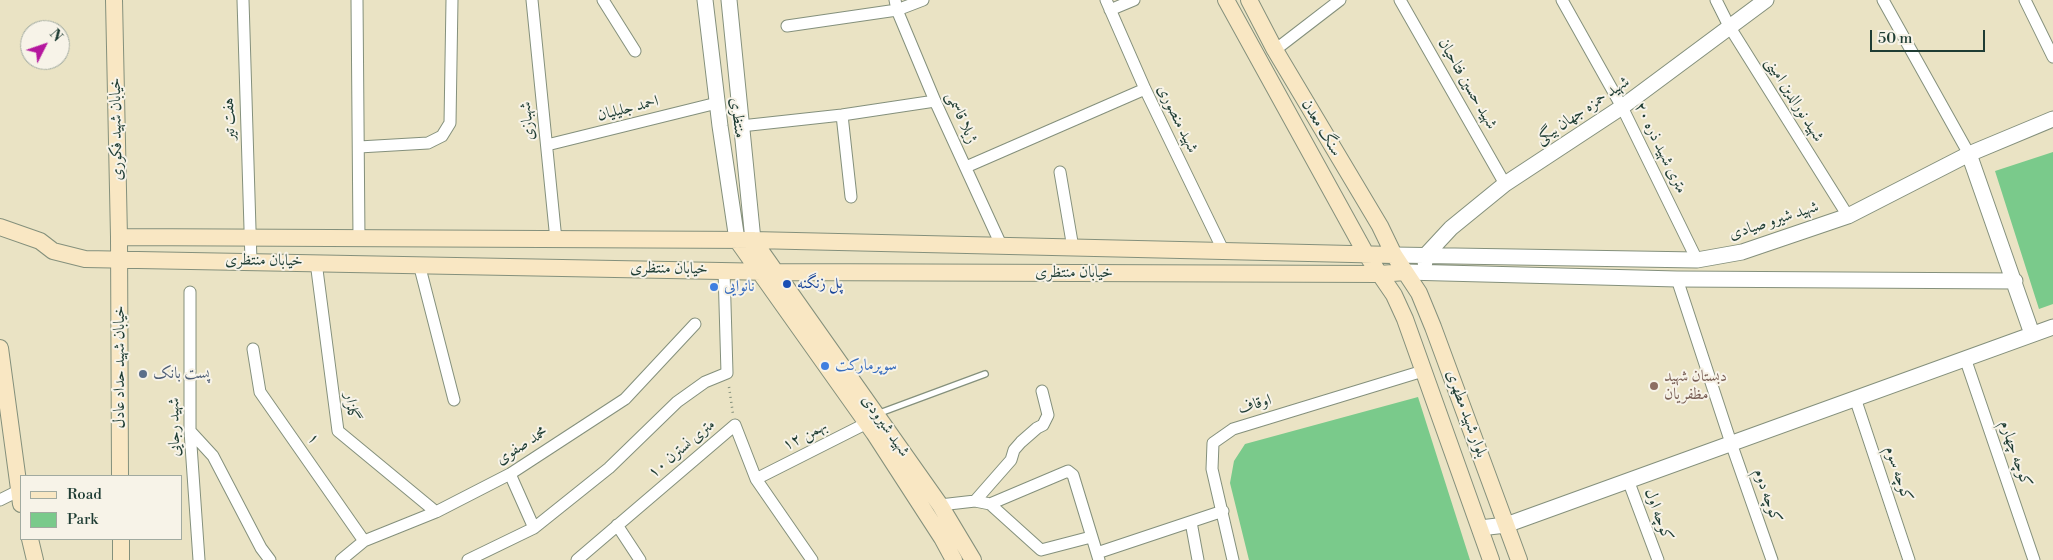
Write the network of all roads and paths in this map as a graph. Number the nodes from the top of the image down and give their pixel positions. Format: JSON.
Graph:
{"nodes":[{"id":1,"x":114,"y":0,"type":"edge"},
{"id":2,"x":243,"y":0,"type":"edge"},
{"id":3,"x":357,"y":0,"type":"edge"},
{"id":4,"x":452,"y":0,"type":"edge"},
{"id":5,"x":532,"y":0,"type":"edge"},
{"id":6,"x":603,"y":0,"type":"edge"},
{"id":7,"x":705,"y":0,"type":"edge"},
{"id":8,"x":729,"y":0,"type":"edge"},
{"id":9,"x":923,"y":0,"type":"edge"},
{"id":10,"x":1134,"y":0,"type":"edge"},
{"id":11,"x":1226,"y":0,"type":"edge"},
{"id":12,"x":1249,"y":0,"type":"edge"},
{"id":13,"x":1340,"y":0,"type":"edge"},
{"id":14,"x":1400,"y":0,"type":"edge"},
{"id":15,"x":1562,"y":0,"type":"edge"},
{"id":16,"x":1716,"y":0,"type":"edge"},
{"id":17,"x":1766,"y":0,"type":"edge"},
{"id":18,"x":1883,"y":0,"type":"edge"},
{"id":19,"x":2025,"y":0,"type":"edge"},
{"id":20,"x":896,"y":5,"type":"edge"},
{"id":21,"x":1108,"y":5,"type":"edge"},
{"id":22,"x":786,"y":26,"type":"dead end"},
{"id":23,"x":1729,"y":26,"type":"junction"},
{"id":24,"x":1275,"y":50,"type":"junction"},
{"id":25,"x":635,"y":51,"type":"dead end"},
{"id":26,"x":2053,"y":57,"type":"edge"},
{"id":27,"x":1145,"y":89,"type":"junction"},
{"id":28,"x":935,"y":101,"type":"junction"},
{"id":29,"x":717,"y":103,"type":"junction"},
{"id":30,"x":1622,"y":108,"type":"junction"},
{"id":31,"x":842,"y":115,"type":"junction"},
{"id":32,"x":2053,"y":119,"type":"edge"},
{"id":33,"x":741,"y":126,"type":"junction"},
{"id":34,"x":546,"y":145,"type":"junction"},
{"id":35,"x":358,"y":147,"type":"junction"},
{"id":36,"x":1969,"y":154,"type":"junction"},
{"id":37,"x":966,"y":167,"type":"junction"},
{"id":38,"x":1060,"y":172,"type":"dead end"},
{"id":39,"x":1505,"y":184,"type":"junction"},
{"id":40,"x":851,"y":197,"type":"dead end"},
{"id":41,"x":1848,"y":216,"type":"junction"},
{"id":42,"x":0,"y":227,"type":"edge"},
{"id":43,"x":119,"y":237,"type":"junction"},
{"id":44,"x":250,"y":238,"type":"junction"},
{"id":45,"x":359,"y":238,"type":"junction"},
{"id":46,"x":556,"y":240,"type":"junction"},
{"id":47,"x":745,"y":240,"type":"junction"},
{"id":48,"x":1002,"y":247,"type":"junction"},
{"id":49,"x":1073,"y":248,"type":"junction"},
{"id":50,"x":1223,"y":250,"type":"junction"},
{"id":51,"x":1366,"y":254,"type":"junction"},
{"id":52,"x":1394,"y":255,"type":"junction"},
{"id":53,"x":1425,"y":256,"type":"junction"},
{"id":54,"x":120,"y":259,"type":"junction"},
{"id":55,"x":1697,"y":260,"type":"junction"},
{"id":56,"x":251,"y":261,"type":"junction"},
{"id":57,"x":316,"y":262,"type":"junction"},
{"id":58,"x":419,"y":264,"type":"junction"},
{"id":59,"x":724,"y":270,"type":"junction"},
{"id":60,"x":767,"y":271,"type":"junction"},
{"id":61,"x":1405,"y":272,"type":"junction"},
{"id":62,"x":1426,"y":273,"type":"junction"},
{"id":63,"x":1380,"y":274,"type":"junction"},
{"id":64,"x":1678,"y":279,"type":"junction"},
{"id":65,"x":2015,"y":281,"type":"junction"},
{"id":66,"x":190,"y":292,"type":"dead end"},
{"id":67,"x":695,"y":324,"type":"dead end"},
{"id":68,"x":2053,"y":327,"type":"edge"},
{"id":69,"x":2032,"y":334,"type":"junction"},
{"id":70,"x":0,"y":348,"type":"edge"},
{"id":71,"x":253,"y":349,"type":"dead end"},
{"id":72,"x":1965,"y":358,"type":"junction"},
{"id":73,"x":1423,"y":371,"type":"junction"},
{"id":74,"x":727,"y":373,"type":"junction"},
{"id":75,"x":985,"y":374,"type":"dead end"},
{"id":76,"x":1042,"y":390,"type":"dead end"},
{"id":77,"x":1855,"y":398,"type":"junction"},
{"id":78,"x":454,"y":400,"type":"dead end"},
{"id":79,"x":872,"y":419,"type":"junction"},
{"id":80,"x":735,"y":425,"type":"junction"},
{"id":81,"x":190,"y":431,"type":"junction"},
{"id":82,"x":1731,"y":443,"type":"junction"},
{"id":83,"x":510,"y":474,"type":"junction"},
{"id":84,"x":120,"y":475,"type":"edge"},
{"id":85,"x":756,"y":479,"type":"junction"},
{"id":86,"x":1628,"y":480,"type":"junction"},
{"id":87,"x":20,"y":497,"type":"edge"},
{"id":88,"x":0,"y":500,"type":"edge"},
{"id":89,"x":975,"y":501,"type":"junction"},
{"id":90,"x":990,"y":504,"type":"junction"},
{"id":91,"x":940,"y":505,"type":"junction"},
{"id":92,"x":1223,"y":511,"type":"junction"},
{"id":93,"x":436,"y":512,"type":"junction"},
{"id":94,"x":1191,"y":522,"type":"junction"},
{"id":95,"x":1506,"y":524,"type":"junction"},
{"id":96,"x":617,"y":525,"type":"junction"},
{"id":97,"x":534,"y":528,"type":"junction"},
{"id":98,"x":1480,"y":528,"type":"junction"},
{"id":99,"x":1091,"y":537,"type":"junction"},
{"id":100,"x":30,"y":540,"type":"edge"},
{"id":101,"x":121,"y":540,"type":"edge"},
{"id":102,"x":364,"y":541,"type":"junction"},
{"id":103,"x":1098,"y":557,"type":"edge"},
{"id":104,"x":34,"y":560,"type":"edge"},
{"id":105,"x":121,"y":560,"type":"edge"},
{"id":106,"x":199,"y":560,"type":"edge"},
{"id":107,"x":270,"y":560,"type":"edge"},
{"id":108,"x":341,"y":560,"type":"edge"},
{"id":109,"x":468,"y":560,"type":"edge"},
{"id":110,"x":578,"y":560,"type":"edge"},
{"id":111,"x":640,"y":560,"type":"edge"},
{"id":112,"x":812,"y":560,"type":"edge"},
{"id":113,"x":954,"y":560,"type":"edge"},
{"id":114,"x":973,"y":560,"type":"edge"},
{"id":115,"x":1198,"y":560,"type":"edge"},
{"id":116,"x":1233,"y":560,"type":"edge"},
{"id":117,"x":1491,"y":560,"type":"edge"},
{"id":118,"x":1518,"y":560,"type":"edge"},
{"id":119,"x":1658,"y":560,"type":"edge"},
{"id":120,"x":1772,"y":560,"type":"edge"},
{"id":121,"x":1909,"y":560,"type":"edge"},
{"id":122,"x":2034,"y":560,"type":"edge"}],
"edges":[{"from":1,"to":43,"type":"main road","name":"خیابان شهید فکوری"},
{"from":2,"to":44,"type":"street","name":"هفت تیر"},
{"from":3,"to":35,"type":"street"},
{"from":4,"to":35,"type":"street"},
{"from":5,"to":34,"type":"street","name":"شهبازی"},
{"from":6,"to":25,"type":"street"},
{"from":7,"to":29,"type":"street","name":"منتظری"},
{"from":8,"to":33,"type":"street","name":"منتظری"},
{"from":9,"to":20,"type":"street"},
{"from":10,"to":21,"type":"street"},
{"from":11,"to":51,"type":"main road","name":"سنگ معدن"},
{"from":12,"to":24,"type":"main road","name":"سنگ معدن"},
{"from":13,"to":24,"type":"street"},
{"from":14,"to":39,"type":"street","name":"شهید حسین فتاحیان"},
{"from":15,"to":30,"type":"street","name":"۲۰ متری شهید ذره"},
{"from":16,"to":23,"type":"street","name":"شهید نورالدین امینی"},
{"from":17,"to":23,"type":"street","name":"شهید حمزه جهان بیگی"},
{"from":18,"to":36,"type":"street"},
{"from":19,"to":26,"type":"street"},
{"from":20,"to":22,"type":"street"},
{"from":20,"to":28,"type":"street","name":"ژیلا قاسمی"},
{"from":21,"to":27,"type":"street","name":"شهید منصوری"},
{"from":23,"to":30,"type":"street","name":"شهید حمزه جهان بیگی"},
{"from":23,"to":41,"type":"street","name":"شهید نورالدین امینی"},
{"from":24,"to":52,"type":"main road","name":"سنگ معدن"},
{"from":27,"to":37,"type":"street"},
{"from":27,"to":50,"type":"street","name":"شهید منصوری"},
{"from":28,"to":31,"type":"street"},
{"from":28,"to":37,"type":"street","name":"ژیلا قاسمی"},
{"from":29,"to":34,"type":"street","name":"احمد جلیلیان"},
{"from":29,"to":47,"type":"street","name":"منتظری"},
{"from":30,"to":39,"type":"street","name":"شهید حمزه جهان بیگی"},
{"from":30,"to":55,"type":"street","name":"۲۰ متری شهید ذره"},
{"from":31,"to":33,"type":"street"},
{"from":31,"to":40,"type":"street"},
{"from":32,"to":36,"type":"street","name":"شهید شیرو صیادی"},
{"from":33,"to":47,"type":"street","name":"منتظری"},
{"from":34,"to":46,"type":"street","name":"شهبازی"},
{"from":35,"to":45,"type":"street"},
{"from":36,"to":41,"type":"street","name":"شهید شیرو صیادی"},
{"from":36,"to":65,"type":"street"},
{"from":37,"to":48,"type":"street","name":"ژیلا قاسمی"},
{"from":38,"to":49,"type":"street"},
{"from":39,"to":53,"type":"street","name":"شهید حمزه جهان بیگی"},
{"from":41,"to":55,"type":"street","name":"شهید شیرو صیادی"},
{"from":42,"to":54,"type":"main road","name":"خیابان منتظری"},
{"from":43,"to":44,"type":"main road","name":"خیابان منتظری"},
{"from":43,"to":54,"type":"main road","name":"خیابان شهید فکوری"},
{"from":44,"to":45,"type":"main road","name":"خیابان منتظری"},
{"from":44,"to":56,"type":"street","name":"هفت تیر"},
{"from":45,"to":46,"type":"main road","name":"خیابان منتظری"},
{"from":46,"to":47,"type":"main road","name":"خیابان منتظری"},
{"from":47,"to":48,"type":"main road","name":"خیابان منتظری"},
{"from":47,"to":60,"type":"main road","name":"شهید شیرودی"},
{"from":48,"to":49,"type":"main road","name":"خیابان منتظری"},
{"from":49,"to":50,"type":"main road","name":"خیابان منتظری"},
{"from":50,"to":51,"type":"main road","name":"خیابان منتظری"},
{"from":51,"to":52,"type":"main road","name":"خیابان منتظری"},
{"from":51,"to":63,"type":"main road","name":"سنگ معدن"},
{"from":52,"to":53,"type":"street","name":"شهید شیرو صیادی"},
{"from":52,"to":61,"type":"main road","name":"سنگ معدن"},
{"from":53,"to":55,"type":"street","name":"شهید شیرو صیادی"},
{"from":53,"to":62,"type":"street"},
{"from":54,"to":56,"type":"main road","name":"خیابان منتظری"},
{"from":54,"to":84,"type":"main road","name":"خیابان شهید حداد عادل"},
{"from":56,"to":57,"type":"main road","name":"خیابان منتظری"},
{"from":57,"to":58,"type":"main road","name":"خیابان منتظری"},
{"from":57,"to":93,"type":"street","name":"گلزار"},
{"from":58,"to":59,"type":"main road","name":"خیابان منتظری"},
{"from":58,"to":78,"type":"street"},
{"from":59,"to":60,"type":"main road","name":"خیابان منتظری"},
{"from":59,"to":74,"type":"street"},
{"from":60,"to":63,"type":"main road","name":"خیابان منتظری"},
{"from":60,"to":79,"type":"main road","name":"شهید شیرودی"},
{"from":61,"to":62,"type":"street"},
{"from":61,"to":63,"type":"main road","name":"خیابان منتظری"},
{"from":61,"to":95,"type":"main road","name":"بلوار شهید مطهری"},
{"from":62,"to":64,"type":"street"},
{"from":63,"to":73,"type":"main road","name":"بلوار شهید مطهری"},
{"from":64,"to":65,"type":"street"},
{"from":64,"to":82,"type":"street","name":"کوچه دوم"},
{"from":65,"to":69,"type":"street"},
{"from":66,"to":81,"type":"street","name":"شهید رجایی"},
{"from":67,"to":83,"type":"street","name":"محمد صفوی"},
{"from":68,"to":69,"type":"street"},
{"from":69,"to":72,"type":"street"},
{"from":70,"to":87,"type":"main road"},
{"from":71,"to":102,"type":"street","name":"۱"},
{"from":72,"to":77,"type":"street"},
{"from":72,"to":122,"type":"street","name":"کوچه چهارم"},
{"from":73,"to":92,"type":"street","name":"اوقاف"},
{"from":73,"to":98,"type":"main road","name":"بلوار شهید مطهری"},
{"from":74,"to":80,"type":"path"},
{"from":74,"to":97,"type":"street"},
{"from":75,"to":79,"type":"lane"},
{"from":76,"to":89,"type":"street"},
{"from":77,"to":82,"type":"street"},
{"from":77,"to":121,"type":"street","name":"کوچه سوم"},
{"from":79,"to":85,"type":"street","name":"۱۲ بهمن"},
{"from":79,"to":91,"type":"main road","name":"شهید شیرودی"},
{"from":79,"to":113,"type":"main road","name":"شهید شیرودی"},
{"from":80,"to":85,"type":"street","name":"۱۰ متری نسترن"},
{"from":80,"to":96,"type":"street","name":"۱۰ متری نسترن"},
{"from":81,"to":106,"type":"street","name":"شهید رجایی"},
{"from":81,"to":107,"type":"street"},
{"from":82,"to":86,"type":"street"},
{"from":82,"to":120,"type":"street","name":"کوچه دوم"},
{"from":83,"to":93,"type":"street","name":"محمد صفوی"},
{"from":83,"to":97,"type":"street"},
{"from":85,"to":112,"type":"street","name":"۱۰ متری نسترن"},
{"from":86,"to":95,"type":"street"},
{"from":86,"to":119,"type":"street","name":"کوچه اول"},
{"from":87,"to":88,"type":"street"},
{"from":89,"to":90,"type":"street"},
{"from":89,"to":91,"type":"street"},
{"from":90,"to":99,"type":"street"},
{"from":90,"to":99,"type":"street"},
{"from":91,"to":114,"type":"main road","name":"شهید شیرودی"},
{"from":92,"to":94,"type":"street"},
{"from":92,"to":116,"type":"street","name":"اوقاف"},
{"from":93,"to":102,"type":"street","name":"محمد صفوی"},
{"from":94,"to":103,"type":"street"},
{"from":94,"to":115,"type":"street"},
{"from":95,"to":98,"type":"street"},
{"from":95,"to":118,"type":"main road","name":"بلوار شهید مطهری"},
{"from":96,"to":110,"type":"street","name":"۱۰ متری نسترن"},
{"from":96,"to":111,"type":"street"},
{"from":97,"to":109,"type":"street"},
{"from":98,"to":117,"type":"main road","name":"بلوار شهید مطهری"},
{"from":99,"to":103,"type":"street"},
{"from":100,"to":104,"type":"main road"},
{"from":101,"to":105,"type":"main road"},
{"from":102,"to":108,"type":"street","name":"محمد صفوی"}]}
